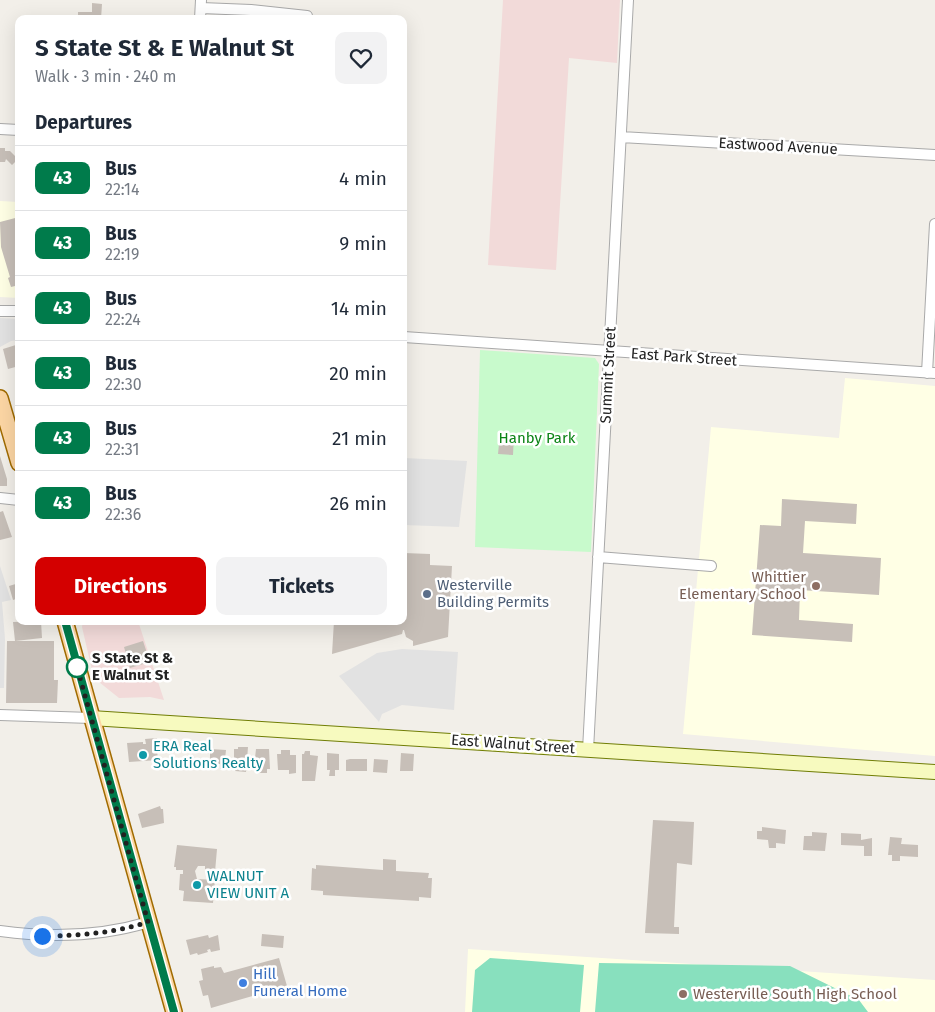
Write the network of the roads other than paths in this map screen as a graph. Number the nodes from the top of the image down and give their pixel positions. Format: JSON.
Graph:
{"nodes":[{"id":1,"x":628,"y":0,"type":"edge"},
{"id":2,"x":201,"y":9,"type":"edge"},
{"id":3,"x":296,"y":15,"type":"edge"},
{"id":4,"x":0,"y":129,"type":"edge"},
{"id":5,"x":15,"y":130,"type":"edge"},
{"id":6,"x":621,"y":137,"type":"junction"},
{"id":7,"x":935,"y":155,"type":"edge"},
{"id":8,"x":935,"y":224,"type":"edge"},
{"id":9,"x":0,"y":310,"type":"edge"},
{"id":10,"x":15,"y":311,"type":"edge"},
{"id":11,"x":407,"y":337,"type":"edge"},
{"id":12,"x":609,"y":351,"type":"junction"},
{"id":13,"x":931,"y":373,"type":"edge"},
{"id":14,"x":0,"y":398,"type":"edge"},
{"id":15,"x":15,"y":449,"type":"edge"},
{"id":16,"x":0,"y":498,"type":"edge"},
{"id":17,"x":15,"y":500,"type":"edge"},
{"id":18,"x":598,"y":557,"type":"junction"},
{"id":19,"x":710,"y":566,"type":"dead end"},
{"id":20,"x":66,"y":625,"type":"edge"},
{"id":21,"x":0,"y":715,"type":"edge"},
{"id":22,"x":91,"y":718,"type":"junction"},
{"id":23,"x":588,"y":750,"type":"junction"},
{"id":24,"x":935,"y":772,"type":"edge"},
{"id":25,"x":148,"y":922,"type":"junction"},
{"id":26,"x":0,"y":931,"type":"edge"},
{"id":27,"x":174,"y":1012,"type":"edge"}],
"edges":[{"from":1,"to":6,"type":"street","name":"Summit Street"},
{"from":2,"to":3,"type":"street"},
{"from":4,"to":5,"type":"street"},
{"from":6,"to":7,"type":"street","name":"Eastwood Avenue"},
{"from":6,"to":12,"type":"street","name":"Summit Street"},
{"from":8,"to":13,"type":"street"},
{"from":9,"to":10,"type":"street"},
{"from":11,"to":12,"type":"street","name":"East Park Street"},
{"from":12,"to":13,"type":"street","name":"East Park Street"},
{"from":12,"to":18,"type":"street","name":"Summit Street"},
{"from":14,"to":15,"type":"main road"},
{"from":16,"to":17,"type":"street"},
{"from":18,"to":19,"type":"street"},
{"from":18,"to":23,"type":"street","name":"Summit Street"},
{"from":20,"to":22,"type":"main road"},
{"from":21,"to":22,"type":"street"},
{"from":22,"to":23,"type":"main road","name":"East Walnut Street"},
{"from":22,"to":25,"type":"main road"},
{"from":23,"to":24,"type":"main road","name":"East Walnut Street"},
{"from":25,"to":26,"type":"street"},
{"from":25,"to":27,"type":"main road"}]}
